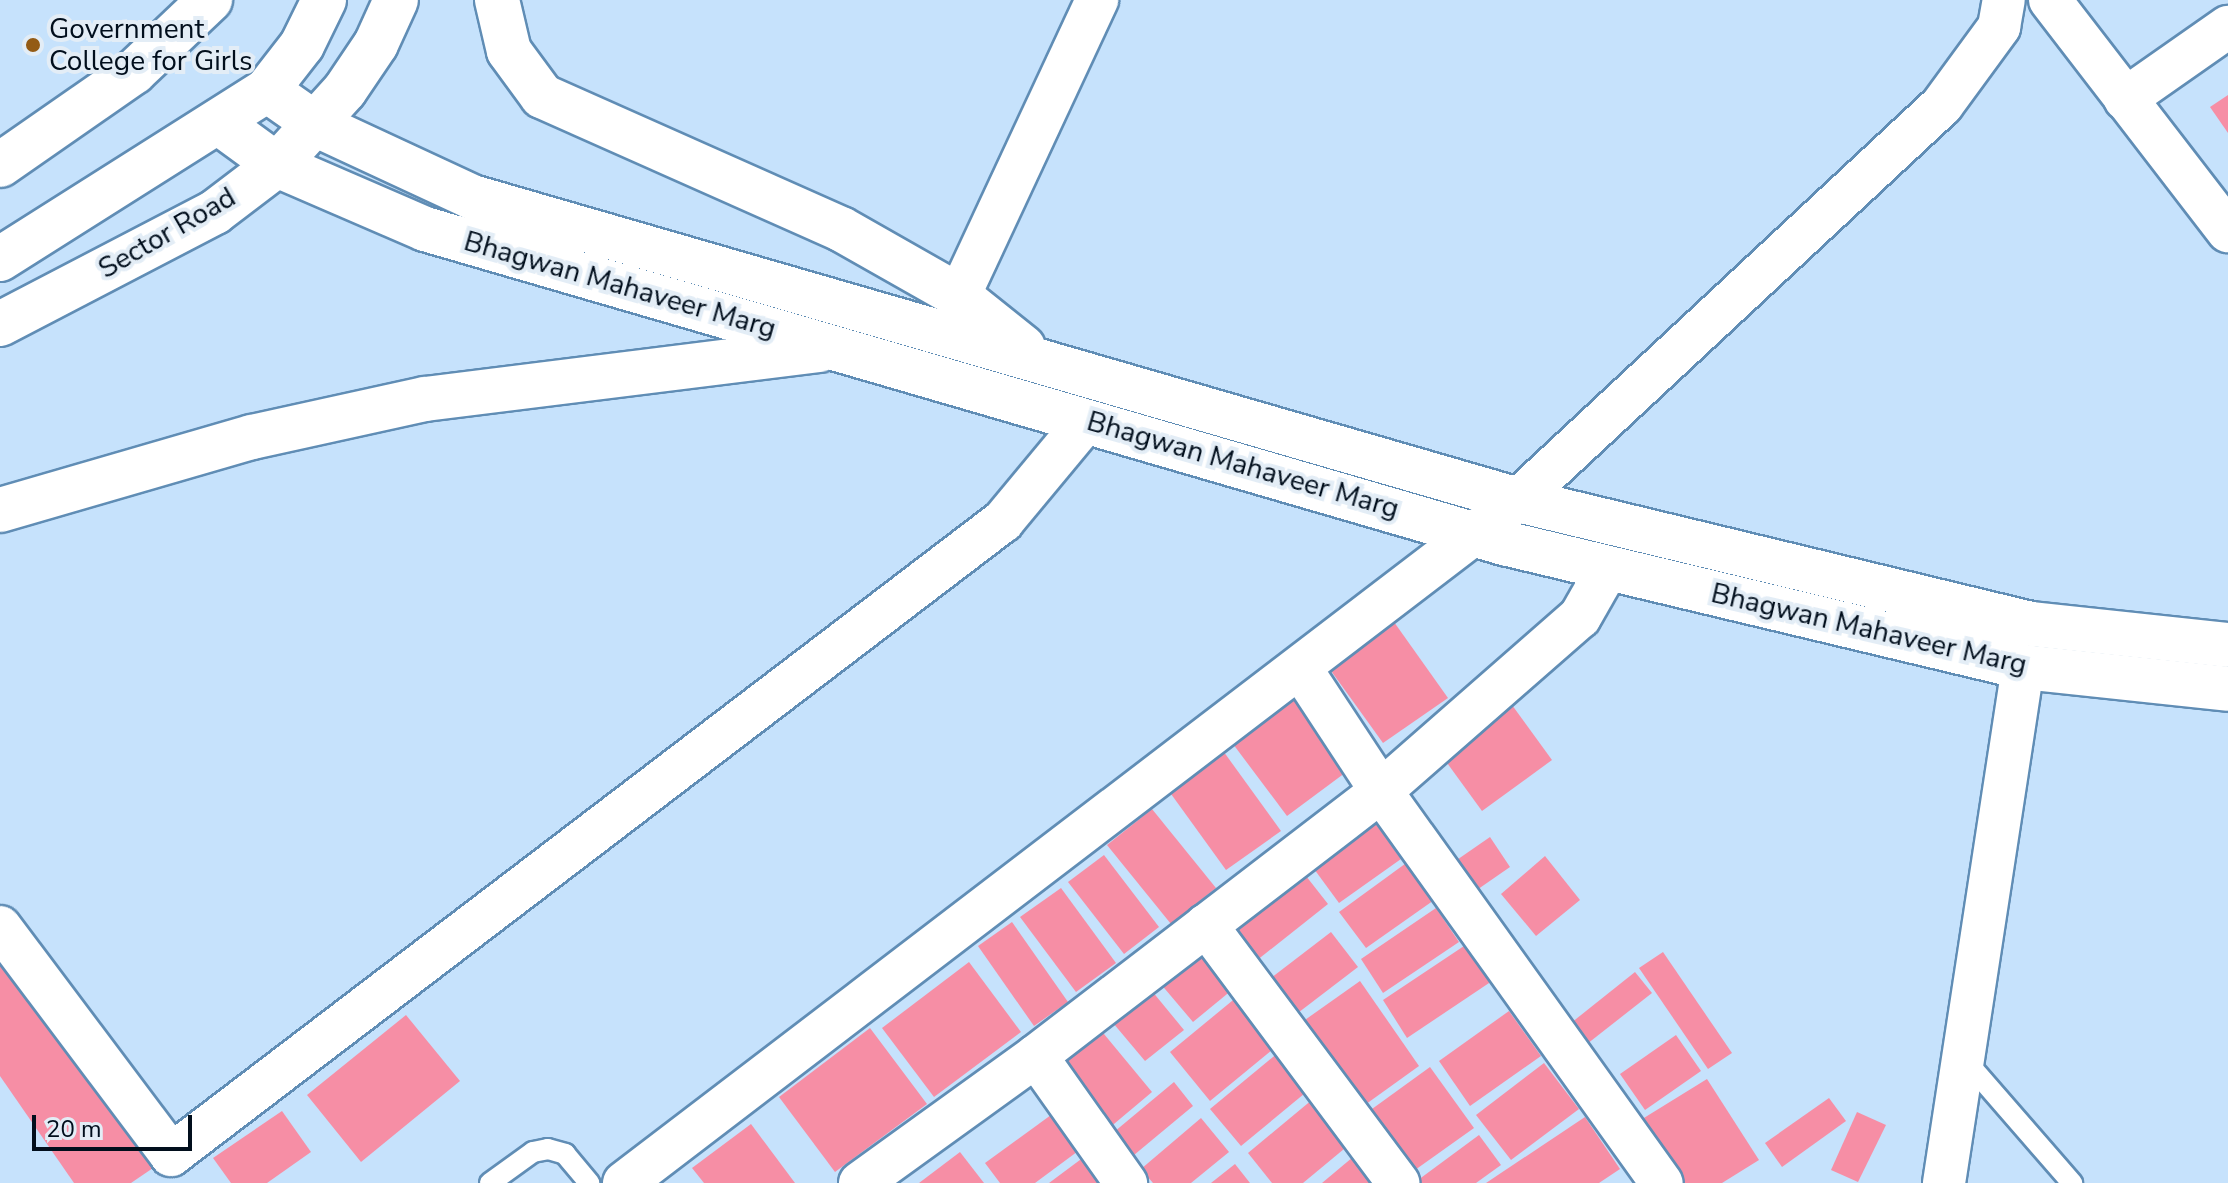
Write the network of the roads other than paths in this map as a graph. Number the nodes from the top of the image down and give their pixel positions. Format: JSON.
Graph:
{"nodes":[{"id":1,"x":210,"y":0,"type":"edge"},
{"id":2,"x":324,"y":0,"type":"edge"},
{"id":3,"x":396,"y":0,"type":"edge"},
{"id":4,"x":497,"y":0,"type":"edge"},
{"id":5,"x":1097,"y":0,"type":"edge"},
{"id":6,"x":2004,"y":0,"type":"edge"},
{"id":7,"x":2050,"y":0,"type":"edge"},
{"id":8,"x":2228,"y":27,"type":"edge"},
{"id":9,"x":267,"y":90,"type":"junction"},
{"id":10,"x":2125,"y":99,"type":"junction"},
{"id":11,"x":218,"y":122,"type":"junction"},
{"id":12,"x":317,"y":125,"type":"junction"},
{"id":13,"x":0,"y":165,"type":"edge"},
{"id":14,"x":277,"y":165,"type":"junction"},
{"id":15,"x":2228,"y":231,"type":"edge"},
{"id":16,"x":0,"y":259,"type":"edge"},
{"id":17,"x":959,"y":296,"type":"junction"},
{"id":18,"x":0,"y":324,"type":"edge"},
{"id":19,"x":838,"y":348,"type":"junction"},
{"id":20,"x":1042,"y":362,"type":"junction"},
{"id":21,"x":1086,"y":421,"type":"junction"},
{"id":22,"x":1518,"y":500,"type":"junction"},
{"id":23,"x":0,"y":510,"type":"edge"},
{"id":24,"x":1476,"y":531,"type":"junction"},
{"id":25,"x":1608,"y":568,"type":"junction"},
{"id":26,"x":2228,"y":645,"type":"edge"},
{"id":27,"x":2023,"y":667,"type":"junction"},
{"id":28,"x":1301,"y":669,"type":"junction"},
{"id":29,"x":2228,"y":689,"type":"edge"},
{"id":30,"x":1381,"y":791,"type":"junction"},
{"id":31,"x":1206,"y":925,"type":"junction"},
{"id":32,"x":0,"y":927,"type":"edge"},
{"id":33,"x":1036,"y":1056,"type":"junction"},
{"id":34,"x":1966,"y":1061,"type":"junction"},
{"id":35,"x":864,"y":1182,"type":"edge"},
{"id":36,"x":490,"y":1183,"type":"edge"},
{"id":37,"x":589,"y":1183,"type":"edge"},
{"id":38,"x":624,"y":1183,"type":"edge"},
{"id":39,"x":1126,"y":1183,"type":"edge"},
{"id":40,"x":1398,"y":1183,"type":"edge"},
{"id":41,"x":1662,"y":1183,"type":"edge"},
{"id":42,"x":1944,"y":1183,"type":"edge"},
{"id":43,"x":2072,"y":1183,"type":"edge"}],
"edges":[{"from":1,"to":13,"type":"street"},
{"from":2,"to":9,"type":"street"},
{"from":3,"to":12,"type":"street","name":"Sector Road"},
{"from":4,"to":17,"type":"street"},
{"from":5,"to":17,"type":"street"},
{"from":6,"to":22,"type":"street"},
{"from":7,"to":10,"type":"street"},
{"from":8,"to":10,"type":"street"},
{"from":9,"to":11,"type":"street"},
{"from":9,"to":12,"type":"street","name":"Bhagwan Mahaveer Marg"},
{"from":10,"to":15,"type":"street"},
{"from":11,"to":14,"type":"street","name":"Bhagwan Mahaveer Marg"},
{"from":11,"to":16,"type":"street"},
{"from":12,"to":14,"type":"street","name":"Sector Road"},
{"from":12,"to":20,"type":"street","name":"Bhagwan Mahaveer Marg"},
{"from":14,"to":18,"type":"street","name":"Sector Road"},
{"from":14,"to":19,"type":"street","name":"Bhagwan Mahaveer Marg"},
{"from":17,"to":20,"type":"street"},
{"from":19,"to":21,"type":"street","name":"Bhagwan Mahaveer Marg"},
{"from":19,"to":23,"type":"street"},
{"from":20,"to":22,"type":"street","name":"Bhagwan Mahaveer Marg"},
{"from":21,"to":24,"type":"street","name":"Bhagwan Mahaveer Marg"},
{"from":21,"to":32,"type":"street"},
{"from":22,"to":24,"type":"street"},
{"from":22,"to":26,"type":"street","name":"Bhagwan Mahaveer Marg"},
{"from":24,"to":25,"type":"street","name":"Bhagwan Mahaveer Marg"},
{"from":24,"to":28,"type":"street"},
{"from":25,"to":27,"type":"street","name":"Bhagwan Mahaveer Marg"},
{"from":25,"to":30,"type":"street"},
{"from":27,"to":29,"type":"street","name":"Bhagwan Mahaveer Marg"},
{"from":27,"to":34,"type":"street"},
{"from":28,"to":30,"type":"street"},
{"from":28,"to":38,"type":"street"},
{"from":30,"to":31,"type":"street"},
{"from":30,"to":41,"type":"street"},
{"from":31,"to":33,"type":"street"},
{"from":31,"to":40,"type":"street"},
{"from":33,"to":35,"type":"street"},
{"from":33,"to":39,"type":"street"},
{"from":34,"to":42,"type":"street"},
{"from":34,"to":43,"type":"lane"},
{"from":36,"to":37,"type":"lane"}]}
